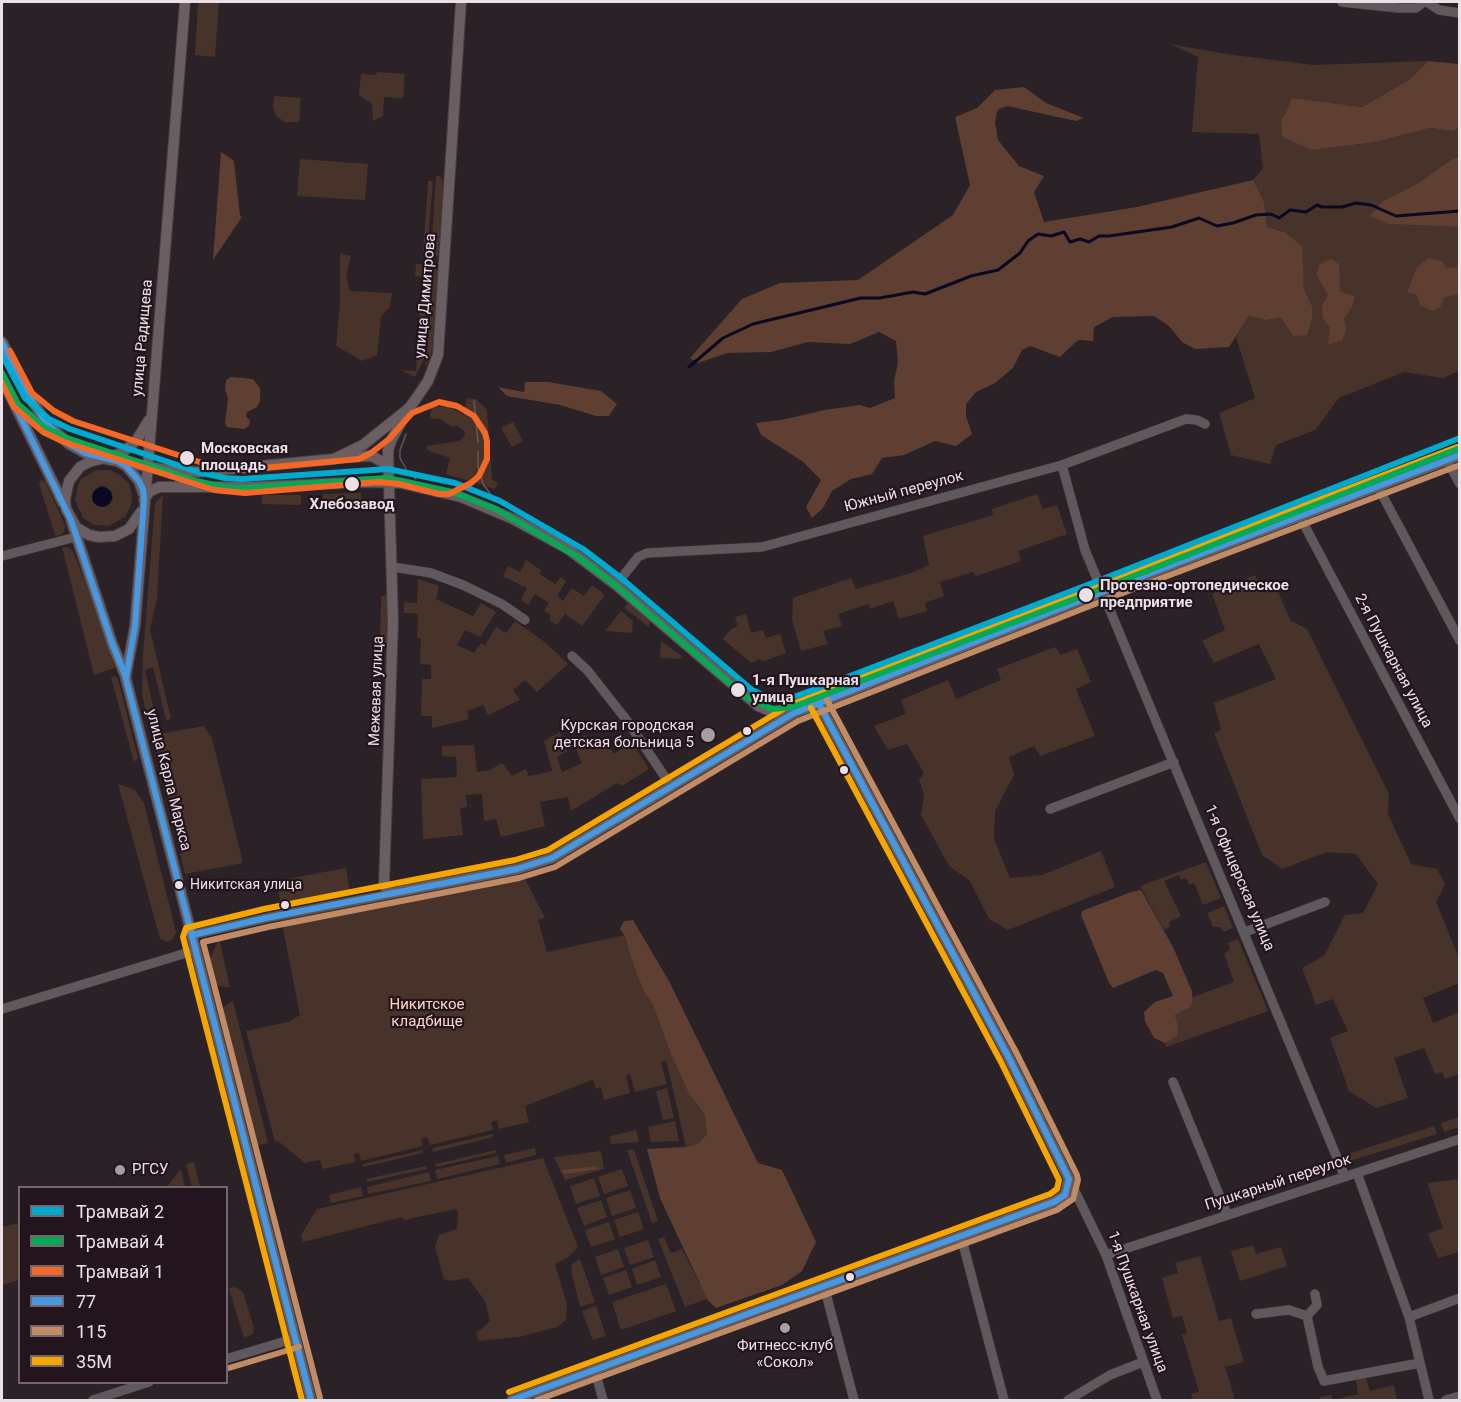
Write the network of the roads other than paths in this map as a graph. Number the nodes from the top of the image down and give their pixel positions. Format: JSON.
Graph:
{"nodes":[{"id":1,"x":185,"y":2,"type":"edge"},
{"id":2,"x":461,"y":2,"type":"edge"},
{"id":3,"x":1342,"y":2,"type":"edge"},
{"id":4,"x":1425,"y":2,"type":"edge"},
{"id":5,"x":1460,"y":13,"type":"edge"},
{"id":6,"x":2,"y":342,"type":"edge"},
{"id":7,"x":2,"y":379,"type":"edge"},
{"id":8,"x":152,"y":408,"type":"junction"},
{"id":9,"x":408,"y":409,"type":"junction"},
{"id":10,"x":1205,"y":424,"type":"dead end"},
{"id":11,"x":1460,"y":455,"type":"edge"},
{"id":12,"x":341,"y":457,"type":"junction"},
{"id":13,"x":106,"y":459,"type":"junction"},
{"id":14,"x":1447,"y":460,"type":"junction"},
{"id":15,"x":1062,"y":465,"type":"junction"},
{"id":16,"x":147,"y":466,"type":"junction"},
{"id":17,"x":250,"y":467,"type":"junction"},
{"id":18,"x":388,"y":469,"type":"junction"},
{"id":19,"x":389,"y":482,"type":"junction"},
{"id":20,"x":1460,"y":484,"type":"edge"},
{"id":21,"x":253,"y":487,"type":"junction"},
{"id":22,"x":1378,"y":487,"type":"junction"},
{"id":23,"x":144,"y":500,"type":"junction"},
{"id":24,"x":66,"y":509,"type":"junction"},
{"id":25,"x":1300,"y":517,"type":"junction"},
{"id":26,"x":71,"y":520,"type":"junction"},
{"id":27,"x":76,"y":537,"type":"junction"},
{"id":28,"x":2,"y":556,"type":"edge"},
{"id":29,"x":393,"y":567,"type":"junction"},
{"id":30,"x":616,"y":585,"type":"junction"},
{"id":31,"x":1102,"y":592,"type":"junction"},
{"id":32,"x":525,"y":620,"type":"dead end"},
{"id":33,"x":1460,"y":641,"type":"edge"},
{"id":34,"x":572,"y":656,"type":"dead end"},
{"id":35,"x":125,"y":675,"type":"junction"},
{"id":36,"x":819,"y":704,"type":"junction"},
{"id":37,"x":758,"y":705,"type":"junction"},
{"id":38,"x":794,"y":714,"type":"junction"},
{"id":39,"x":761,"y":733,"type":"junction"},
{"id":40,"x":1174,"y":762,"type":"junction"},
{"id":41,"x":671,"y":786,"type":"junction"},
{"id":42,"x":1050,"y":808,"type":"dead end"},
{"id":43,"x":1460,"y":819,"type":"edge"},
{"id":44,"x":396,"y":893,"type":"junction"},
{"id":45,"x":1325,"y":902,"type":"dead end"},
{"id":46,"x":1245,"y":932,"type":"junction"},
{"id":47,"x":192,"y":934,"type":"junction"},
{"id":48,"x":196,"y":950,"type":"junction"},
{"id":49,"x":2,"y":1009,"type":"edge"},
{"id":50,"x":1173,"y":1082,"type":"dead end"},
{"id":51,"x":1460,"y":1139,"type":"edge"},
{"id":52,"x":1357,"y":1173,"type":"junction"},
{"id":53,"x":1345,"y":1177,"type":"junction"},
{"id":54,"x":1069,"y":1179,"type":"junction"},
{"id":55,"x":1227,"y":1214,"type":"junction"},
{"id":56,"x":961,"y":1236,"type":"junction"},
{"id":57,"x":1106,"y":1255,"type":"junction"},
{"id":58,"x":824,"y":1286,"type":"junction"},
{"id":59,"x":1316,"y":1294,"type":"dead end"},
{"id":60,"x":1460,"y":1298,"type":"edge"},
{"id":61,"x":1256,"y":1314,"type":"dead end"},
{"id":62,"x":1306,"y":1316,"type":"junction"},
{"id":63,"x":1408,"y":1317,"type":"junction"},
{"id":64,"x":296,"y":1338,"type":"junction"},
{"id":65,"x":228,"y":1358,"type":"edge"},
{"id":66,"x":1143,"y":1362,"type":"junction"},
{"id":67,"x":1420,"y":1363,"type":"junction"},
{"id":68,"x":595,"y":1371,"type":"junction"},
{"id":69,"x":146,"y":1384,"type":"edge"},
{"id":70,"x":1460,"y":1396,"type":"edge"},
{"id":71,"x":93,"y":1401,"type":"edge"},
{"id":72,"x":311,"y":1401,"type":"edge"},
{"id":73,"x":512,"y":1401,"type":"edge"},
{"id":74,"x":603,"y":1401,"type":"edge"},
{"id":75,"x":854,"y":1401,"type":"edge"},
{"id":76,"x":1004,"y":1401,"type":"edge"},
{"id":77,"x":1068,"y":1401,"type":"edge"},
{"id":78,"x":1157,"y":1401,"type":"edge"},
{"id":79,"x":1429,"y":1401,"type":"edge"},
{"id":80,"x":1446,"y":1401,"type":"edge"}],
"edges":[{"from":1,"to":8,"type":"main road","name":"улица Радищева"},
{"from":2,"to":9,"type":"main road","name":"улица Димитрова"},
{"from":3,"to":4,"type":"street"},
{"from":4,"to":5,"type":"street"},
{"from":6,"to":13,"type":"main road"},
{"from":7,"to":24,"type":"main road"},
{"from":8,"to":13,"type":"main road"},
{"from":8,"to":16,"type":"main road","name":"улица Радищева"},
{"from":9,"to":12,"type":"main road","name":"улица Димитрова"},
{"from":9,"to":18,"type":"main road","name":"Межевая улица"},
{"from":10,"to":15,"type":"street","name":"Южный переулок"},
{"from":11,"to":14,"type":"main road"},
{"from":12,"to":17,"type":"main road","name":"улица Димитрова"},
{"from":12,"to":18,"type":"main road"},
{"from":13,"to":16,"type":"main road","name":"улица Димитрова"},
{"from":13,"to":23,"type":"main road"},
{"from":13,"to":24,"type":"main road"},
{"from":14,"to":20,"type":"street"},
{"from":14,"to":22,"type":"main road"},
{"from":15,"to":30,"type":"street","name":"Южный переулок"},
{"from":15,"to":31,"type":"street","name":"1-я Офицерская улица"},
{"from":16,"to":17,"type":"main road","name":"улица Димитрова"},
{"from":16,"to":23,"type":"main road","name":"улица Радищева"},
{"from":17,"to":21,"type":"main road"},
{"from":18,"to":19,"type":"main road","name":"Межевая улица"},
{"from":19,"to":21,"type":"main road"},
{"from":19,"to":29,"type":"main road","name":"Межевая улица"},
{"from":19,"to":30,"type":"main road"},
{"from":21,"to":23,"type":"main road"},
{"from":22,"to":25,"type":"main road"},
{"from":22,"to":33,"type":"street"},
{"from":23,"to":26,"type":"main road"},
{"from":23,"to":35,"type":"main road","name":"улица Радищева"},
{"from":24,"to":26,"type":"main road"},
{"from":25,"to":31,"type":"main road"},
{"from":25,"to":43,"type":"street","name":"2-я Пушкарная улица"},
{"from":26,"to":27,"type":"main road","name":"улица Карла Маркса"},
{"from":27,"to":28,"type":"street"},
{"from":27,"to":35,"type":"main road","name":"улица Карла Маркса"},
{"from":29,"to":32,"type":"street"},
{"from":29,"to":44,"type":"main road","name":"Межевая улица"},
{"from":30,"to":37,"type":"main road"},
{"from":31,"to":36,"type":"main road"},
{"from":31,"to":40,"type":"street","name":"1-я Офицерская улица"},
{"from":34,"to":41,"type":"street"},
{"from":35,"to":47,"type":"main road","name":"улица Карла Маркса"},
{"from":36,"to":38,"type":"main road"},
{"from":36,"to":54,"type":"main road","name":"1-я Пушкарная улица"},
{"from":37,"to":38,"type":"main road"},
{"from":37,"to":39,"type":"main road"},
{"from":38,"to":39,"type":"main road"},
{"from":39,"to":41,"type":"main road"},
{"from":40,"to":42,"type":"street"},
{"from":40,"to":46,"type":"street","name":"1-я Офицерская улица"},
{"from":41,"to":44,"type":"main road"},
{"from":44,"to":47,"type":"street"},
{"from":45,"to":46,"type":"street"},
{"from":46,"to":53,"type":"street","name":"1-я Офицерская улица"},
{"from":47,"to":48,"type":"main road","name":"улица Карла Маркса"},
{"from":48,"to":49,"type":"street"},
{"from":48,"to":64,"type":"main road","name":"улица Карла Маркса"},
{"from":50,"to":55,"type":"street"},
{"from":51,"to":52,"type":"street","name":"Пушкарный переулок"},
{"from":52,"to":53,"type":"street","name":"Пушкарный переулок"},
{"from":52,"to":63,"type":"street"},
{"from":53,"to":55,"type":"street","name":"Пушкарный переулок"},
{"from":54,"to":56,"type":"main road"},
{"from":54,"to":57,"type":"street","name":"1-я Пушкарная улица"},
{"from":55,"to":57,"type":"street","name":"Пушкарный переулок"},
{"from":56,"to":58,"type":"main road"},
{"from":56,"to":76,"type":"street"},
{"from":57,"to":66,"type":"street","name":"1-я Пушкарная улица"},
{"from":58,"to":68,"type":"main road"},
{"from":58,"to":75,"type":"street"},
{"from":59,"to":62,"type":"street"},
{"from":60,"to":63,"type":"street"},
{"from":61,"to":62,"type":"street"},
{"from":62,"to":67,"type":"street"},
{"from":63,"to":67,"type":"street"},
{"from":64,"to":65,"type":"street"},
{"from":64,"to":72,"type":"main road","name":"улица Карла Маркса"},
{"from":66,"to":77,"type":"street"},
{"from":66,"to":78,"type":"street","name":"1-я Пушкарная улица"},
{"from":67,"to":79,"type":"street"},
{"from":68,"to":73,"type":"main road"},
{"from":68,"to":74,"type":"street"},
{"from":69,"to":71,"type":"street"},
{"from":70,"to":80,"type":"street"}]}
